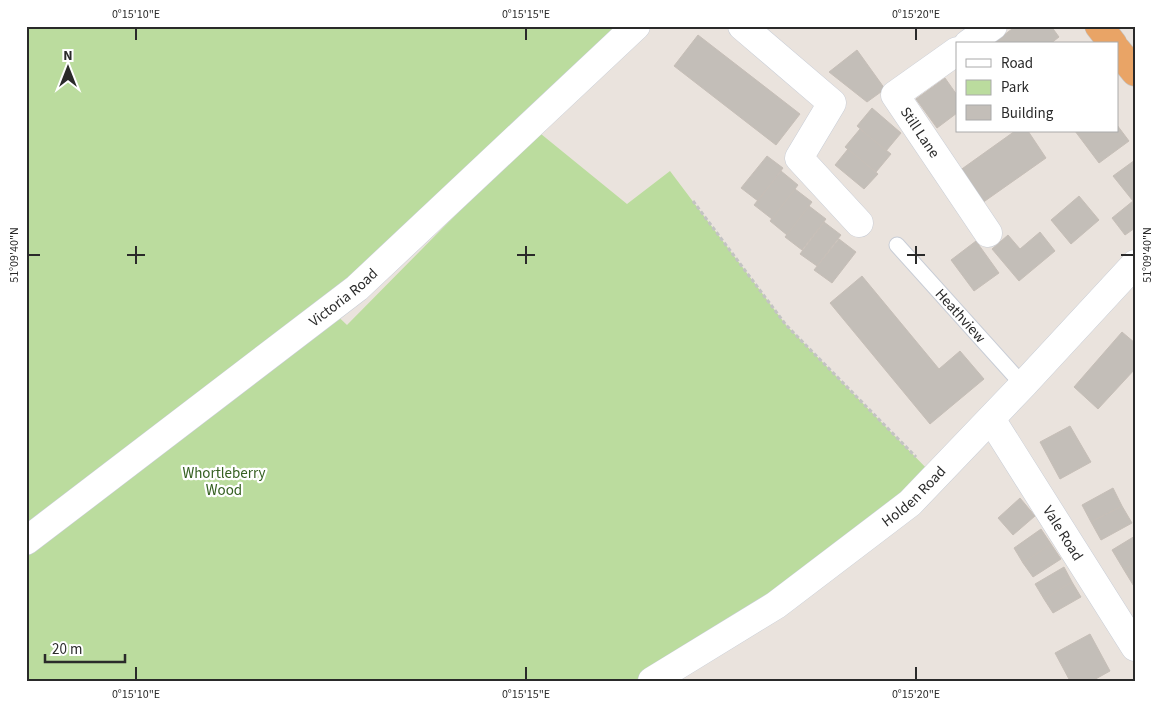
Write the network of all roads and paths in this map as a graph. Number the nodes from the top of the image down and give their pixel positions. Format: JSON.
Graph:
{"nodes":[{"id":1,"x":636,"y":26,"type":"edge"},
{"id":2,"x":742,"y":26,"type":"edge"},
{"id":3,"x":993,"y":26,"type":"edge"},
{"id":4,"x":1099,"y":26,"type":"edge"},
{"id":5,"x":971,"y":42,"type":"edge"},
{"id":6,"x":1111,"y":42,"type":"edge"},
{"id":7,"x":1118,"y":51,"type":"edge"},
{"id":8,"x":956,"y":52,"type":"edge"},
{"id":9,"x":1135,"y":72,"type":"edge"},
{"id":10,"x":693,"y":201,"type":"dead end"},
{"id":11,"x":859,"y":223,"type":"dead end"},
{"id":12,"x":988,"y":233,"type":"dead end"},
{"id":13,"x":897,"y":246,"type":"dead end"},
{"id":14,"x":1135,"y":264,"type":"edge"},
{"id":15,"x":1023,"y":385,"type":"junction"},
{"id":16,"x":991,"y":419,"type":"junction"},
{"id":17,"x":936,"y":477,"type":"junction"},
{"id":18,"x":26,"y":541,"type":"edge"},
{"id":19,"x":1135,"y":647,"type":"edge"},
{"id":20,"x":652,"y":681,"type":"edge"}],
"edges":[{"from":1,"to":18,"type":"street","name":"Victoria Road"},
{"from":2,"to":11,"type":"street"},
{"from":3,"to":5,"type":"street"},
{"from":4,"to":6,"type":"highway"},
{"from":7,"to":9,"type":"highway"},
{"from":8,"to":12,"type":"street","name":"Still Lane"},
{"from":10,"to":17,"type":"path"},
{"from":13,"to":15,"type":"lane","name":"Heathview"},
{"from":14,"to":15,"type":"street","name":"Holden Road"},
{"from":15,"to":16,"type":"street","name":"Holden Road"},
{"from":16,"to":17,"type":"street","name":"Holden Road"},
{"from":16,"to":19,"type":"street","name":"Vale Road"},
{"from":17,"to":20,"type":"street","name":"Holden Road"}]}
